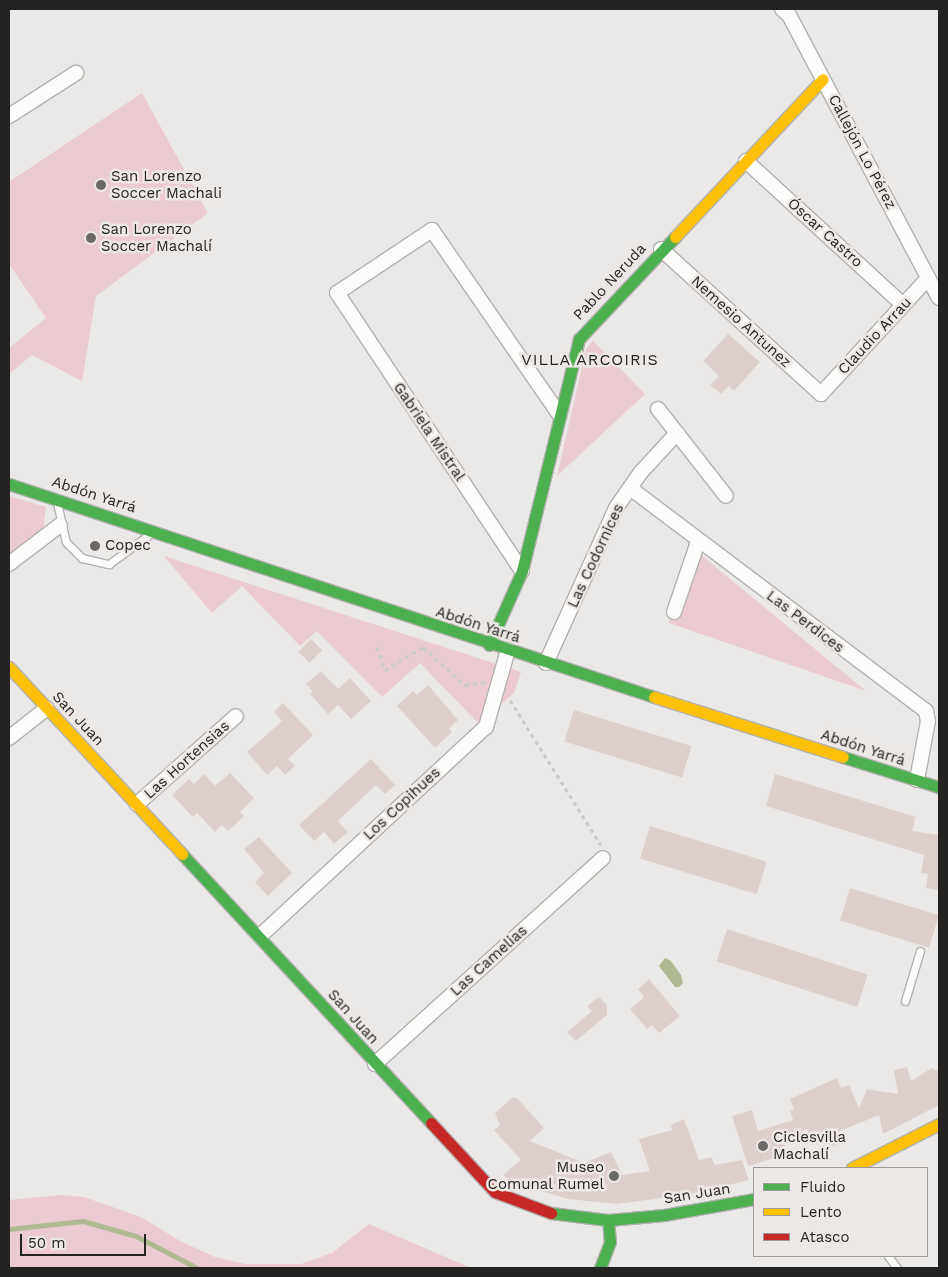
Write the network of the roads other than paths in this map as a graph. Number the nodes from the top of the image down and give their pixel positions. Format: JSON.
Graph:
{"nodes":[{"id":1,"x":782,"y":9,"type":"edge"},
{"id":2,"x":76,"y":73,"type":"dead end"},
{"id":3,"x":823,"y":79,"type":"junction"},
{"id":4,"x":9,"y":116,"type":"edge"},
{"id":5,"x":746,"y":161,"type":"junction"},
{"id":6,"x":661,"y":249,"type":"junction"},
{"id":7,"x":928,"y":278,"type":"junction"},
{"id":8,"x":939,"y":298,"type":"edge"},
{"id":9,"x":903,"y":305,"type":"junction"},
{"id":10,"x":821,"y":394,"type":"joint"},
{"id":11,"x":658,"y":409,"type":"dead end"},
{"id":12,"x":559,"y":414,"type":"junction"},
{"id":13,"x":677,"y":434,"type":"junction"},
{"id":14,"x":9,"y":484,"type":"edge"},
{"id":15,"x":630,"y":488,"type":"junction"},
{"id":16,"x":726,"y":496,"type":"dead end"},
{"id":17,"x":56,"y":499,"type":"junction"},
{"id":18,"x":60,"y":525,"type":"junction"},
{"id":19,"x":155,"y":531,"type":"junction"},
{"id":20,"x":698,"y":542,"type":"junction"},
{"id":21,"x":9,"y":564,"type":"edge"},
{"id":22,"x":522,"y":571,"type":"junction"},
{"id":23,"x":674,"y":612,"type":"dead end"},
{"id":24,"x":489,"y":645,"type":"junction"},
{"id":25,"x":508,"y":650,"type":"junction"},
{"id":26,"x":546,"y":663,"type":"junction"},
{"id":27,"x":9,"y":666,"type":"edge"},
{"id":28,"x":47,"y":708,"type":"junction"},
{"id":29,"x":236,"y":716,"type":"dead end"},
{"id":30,"x":9,"y":738,"type":"edge"},
{"id":31,"x":917,"y":780,"type":"junction"},
{"id":32,"x":939,"y":787,"type":"edge"},
{"id":33,"x":137,"y":804,"type":"junction"},
{"id":34,"x":603,"y":858,"type":"dead end"},
{"id":35,"x":260,"y":936,"type":"junction"},
{"id":36,"x":920,"y":951,"type":"dead end"},
{"id":37,"x":904,"y":1001,"type":"dead end"},
{"id":38,"x":375,"y":1064,"type":"junction"},
{"id":39,"x":939,"y":1124,"type":"edge"},
{"id":40,"x":854,"y":1167,"type":"edge"},
{"id":41,"x":753,"y":1199,"type":"edge"},
{"id":42,"x":608,"y":1220,"type":"junction"},
{"id":43,"x":889,"y":1257,"type":"edge"},
{"id":44,"x":600,"y":1268,"type":"edge"},
{"id":45,"x":897,"y":1268,"type":"edge"}],
"edges":[{"from":1,"to":3,"type":"street","name":"Callejón Lo Pérez"},
{"from":2,"to":4,"type":"street"},
{"from":3,"to":5,"type":"main road","name":"Pablo Neruda"},
{"from":3,"to":7,"type":"street","name":"Callejón Lo Pérez"},
{"from":5,"to":6,"type":"main road","name":"Pablo Neruda"},
{"from":5,"to":9,"type":"street","name":"Óscar Castro"},
{"from":6,"to":10,"type":"street","name":"Nemesio Antunez"},
{"from":6,"to":12,"type":"main road","name":"Pablo Neruda"},
{"from":7,"to":8,"type":"street","name":"Callejón Lo Pérez"},
{"from":7,"to":9,"type":"street","name":"Claudio Arrau"},
{"from":9,"to":10,"type":"street","name":"Claudio Arrau"},
{"from":11,"to":13,"type":"street"},
{"from":12,"to":22,"type":"main road","name":"Pablo Neruda"},
{"from":12,"to":22,"type":"street","name":"Gabriela Mistral"},
{"from":13,"to":15,"type":"street","name":"Las Codornices"},
{"from":13,"to":16,"type":"street"},
{"from":14,"to":17,"type":"main road","name":"Abdón Yarrá"},
{"from":15,"to":20,"type":"street","name":"Las Perdices"},
{"from":15,"to":26,"type":"street","name":"Las Codornices"},
{"from":17,"to":18,"type":"lane"},
{"from":17,"to":19,"type":"main road","name":"Abdón Yarrá"},
{"from":18,"to":19,"type":"lane"},
{"from":18,"to":21,"type":"street"},
{"from":19,"to":24,"type":"main road","name":"Abdón Yarrá"},
{"from":20,"to":23,"type":"street"},
{"from":20,"to":31,"type":"street","name":"Las Perdices"},
{"from":22,"to":24,"type":"main road","name":"Pablo Neruda"},
{"from":24,"to":25,"type":"main road","name":"Abdón Yarrá"},
{"from":25,"to":26,"type":"main road","name":"Abdón Yarrá"},
{"from":25,"to":35,"type":"street","name":"Los Copihues"},
{"from":26,"to":31,"type":"main road","name":"Abdón Yarrá"},
{"from":27,"to":28,"type":"main road","name":"San Juan"},
{"from":28,"to":30,"type":"street"},
{"from":28,"to":33,"type":"main road","name":"San Juan"},
{"from":29,"to":33,"type":"street","name":"Las Hortensias"},
{"from":31,"to":32,"type":"main road","name":"Abdón Yarrá"},
{"from":33,"to":35,"type":"main road","name":"San Juan"},
{"from":34,"to":38,"type":"street","name":"Las Camelias"},
{"from":35,"to":38,"type":"main road","name":"San Juan"},
{"from":36,"to":37,"type":"lane"},
{"from":38,"to":42,"type":"main road","name":"San Juan"},
{"from":39,"to":40,"type":"main road"},
{"from":41,"to":42,"type":"main road","name":"San Juan"},
{"from":42,"to":44,"type":"main road"},
{"from":43,"to":45,"type":"lane"}]}
